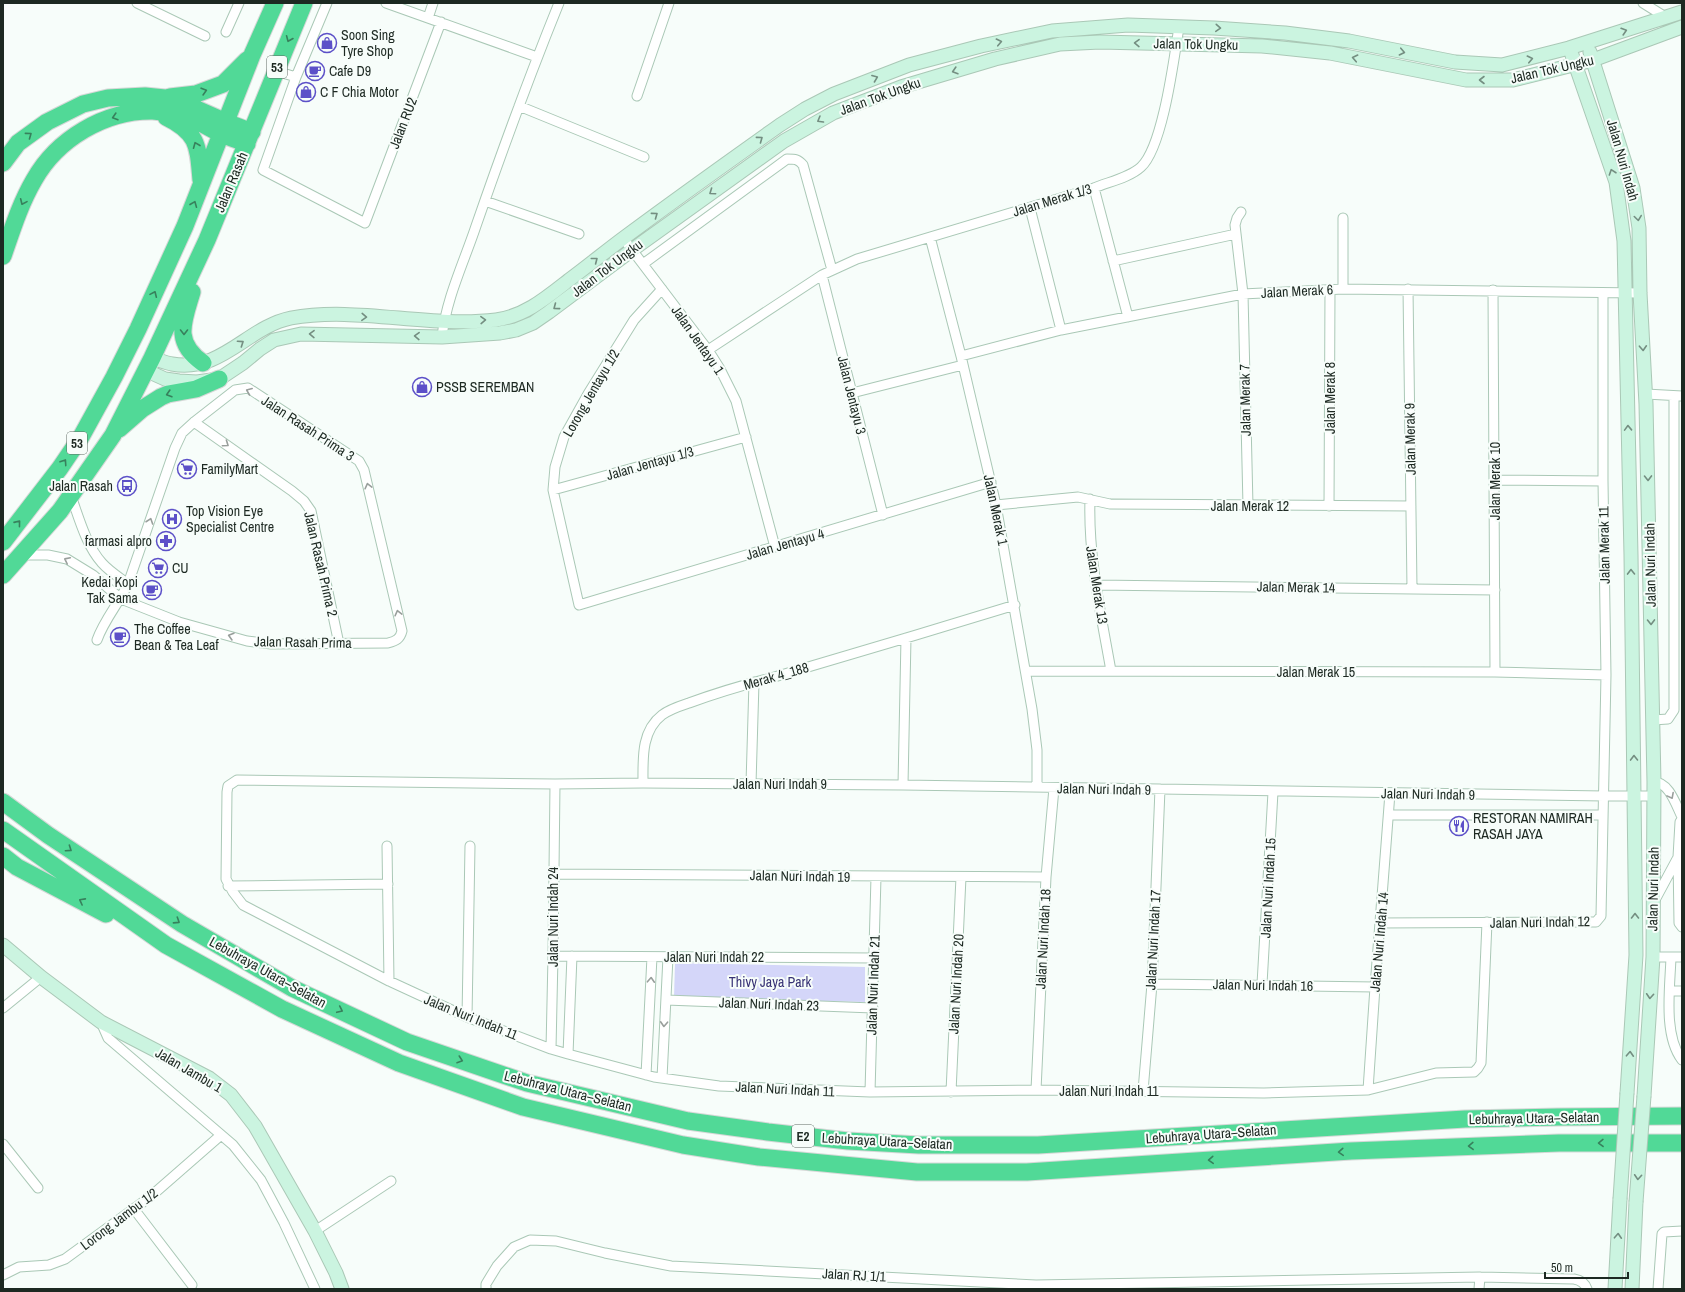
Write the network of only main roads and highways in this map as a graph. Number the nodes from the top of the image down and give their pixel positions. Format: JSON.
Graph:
{"nodes":[{"id":1,"x":304,"y":3,"type":"edge"},
{"id":2,"x":272,"y":6,"type":"edge"},
{"id":3,"x":1682,"y":12,"type":"edge"},
{"id":4,"x":1682,"y":27,"type":"edge"},
{"id":5,"x":1586,"y":43,"type":"junction"},
{"id":6,"x":1569,"y":48,"type":"junction"},
{"id":7,"x":252,"y":55,"type":"junction"},
{"id":8,"x":1592,"y":60,"type":"junction"},
{"id":9,"x":1575,"y":64,"type":"junction"},
{"id":10,"x":166,"y":98,"type":"junction"},
{"id":11,"x":154,"y":111,"type":"junction"},
{"id":12,"x":224,"y":128,"type":"junction"},
{"id":13,"x":249,"y":138,"type":"junction"},
{"id":14,"x":3,"y":163,"type":"edge"},
{"id":15,"x":202,"y":183,"type":"junction"},
{"id":16,"x":207,"y":240,"type":"junction"},
{"id":17,"x":3,"y":256,"type":"edge"},
{"id":18,"x":138,"y":329,"type":"junction"},
{"id":19,"x":146,"y":362,"type":"junction"},
{"id":20,"x":204,"y":363,"type":"junction"},
{"id":21,"x":114,"y":377,"type":"junction"},
{"id":22,"x":219,"y":379,"type":"junction"},
{"id":23,"x":113,"y":435,"type":"junction"},
{"id":24,"x":3,"y":542,"type":"edge"},
{"id":25,"x":3,"y":575,"type":"edge"},
{"id":26,"x":3,"y":795,"type":"edge"},
{"id":27,"x":3,"y":802,"type":"edge"},
{"id":28,"x":3,"y":830,"type":"edge"},
{"id":29,"x":48,"y":835,"type":"junction"},
{"id":30,"x":3,"y":856,"type":"edge"},
{"id":31,"x":3,"y":945,"type":"edge"},
{"id":32,"x":166,"y":945,"type":"junction"},
{"id":33,"x":1682,"y":1116,"type":"edge"},
{"id":34,"x":1682,"y":1143,"type":"edge"},
{"id":35,"x":342,"y":1289,"type":"edge"},
{"id":36,"x":1615,"y":1289,"type":"edge"},
{"id":37,"x":1632,"y":1289,"type":"edge"}],
"edges":[{"from":1,"to":13,"type":"highway","name":"Jalan Rasah","number":"53","one_way":true},
{"from":2,"to":7,"type":"highway","name":"Jalan Rasah","number":"53"},
{"from":5,"to":3,"type":"main road","name":"Jalan Tok Ungku","one_way":true},
{"from":4,"to":8,"type":"main road","name":"Jalan Tok Ungku"},
{"from":5,"to":6,"type":"main road","name":"Jalan Tok Ungku"},
{"from":5,"to":8,"type":"main road","name":"Jalan Nuri Indah"},
{"from":6,"to":9,"type":"main road","name":"Jalan Nuri Indah"},
{"from":20,"to":6,"type":"main road","name":"Jalan Tok Ungku","one_way":true},
{"from":10,"to":7,"type":"highway","one_way":true},
{"from":7,"to":12,"type":"highway","name":"Jalan Rasah","number":"53"},
{"from":8,"to":9,"type":"main road","name":"Jalan Tok Ungku"},
{"from":8,"to":37,"type":"main road","name":"Jalan Nuri Indah","one_way":true,"bridge":true},
{"from":9,"to":22,"type":"main road","name":"Jalan Tok Ungku","one_way":true},
{"from":36,"to":9,"type":"main road","name":"Jalan Nuri Indah","one_way":true,"bridge":true},
{"from":10,"to":12,"type":"highway"},
{"from":14,"to":10,"type":"highway","one_way":true},
{"from":11,"to":12,"type":"highway"},
{"from":15,"to":11,"type":"highway","one_way":true},
{"from":11,"to":17,"type":"highway","one_way":true},
{"from":12,"to":13,"type":"highway"},
{"from":12,"to":15,"type":"highway","name":"Jalan Rasah","number":"53"},
{"from":13,"to":16,"type":"highway","name":"Jalan Rasah","number":"53"},
{"from":18,"to":15,"type":"highway","name":"Jalan Rasah","number":"53","one_way":true},
{"from":16,"to":19,"type":"highway","name":"Jalan Rasah","number":"53"},
{"from":16,"to":20,"type":"highway","one_way":true},
{"from":18,"to":19,"type":"highway"},
{"from":18,"to":21,"type":"highway","name":"Jalan Rasah","number":"53"},
{"from":19,"to":20,"type":"main road","name":"Jalan Tok Ungku"},
{"from":19,"to":21,"type":"highway"},
{"from":19,"to":22,"type":"main road","name":"Jalan Tok Ungku"},
{"from":19,"to":23,"type":"highway","name":"Jalan Rasah","number":"53"},
{"from":24,"to":21,"type":"highway","name":"Jalan Rasah","number":"53","one_way":true},
{"from":22,"to":23,"type":"highway","one_way":true},
{"from":23,"to":25,"type":"highway","name":"Jalan Rasah","number":"53"},
{"from":26,"to":29,"type":"highway"},
{"from":27,"to":29,"type":"highway","name":"Lebuhraya Utara–Selatan","number":"E2"},
{"from":28,"to":32,"type":"highway","name":"Lebuhraya Utara–Selatan","number":"E2"},
{"from":29,"to":33,"type":"highway","name":"Lebuhraya Utara–Selatan","number":"E2","one_way":true},
{"from":32,"to":30,"type":"highway","one_way":true},
{"from":31,"to":35,"type":"main road","name":"Jalan Jambu 1"},
{"from":34,"to":32,"type":"highway","name":"Lebuhraya Utara–Selatan","number":"E2","one_way":true}]}
